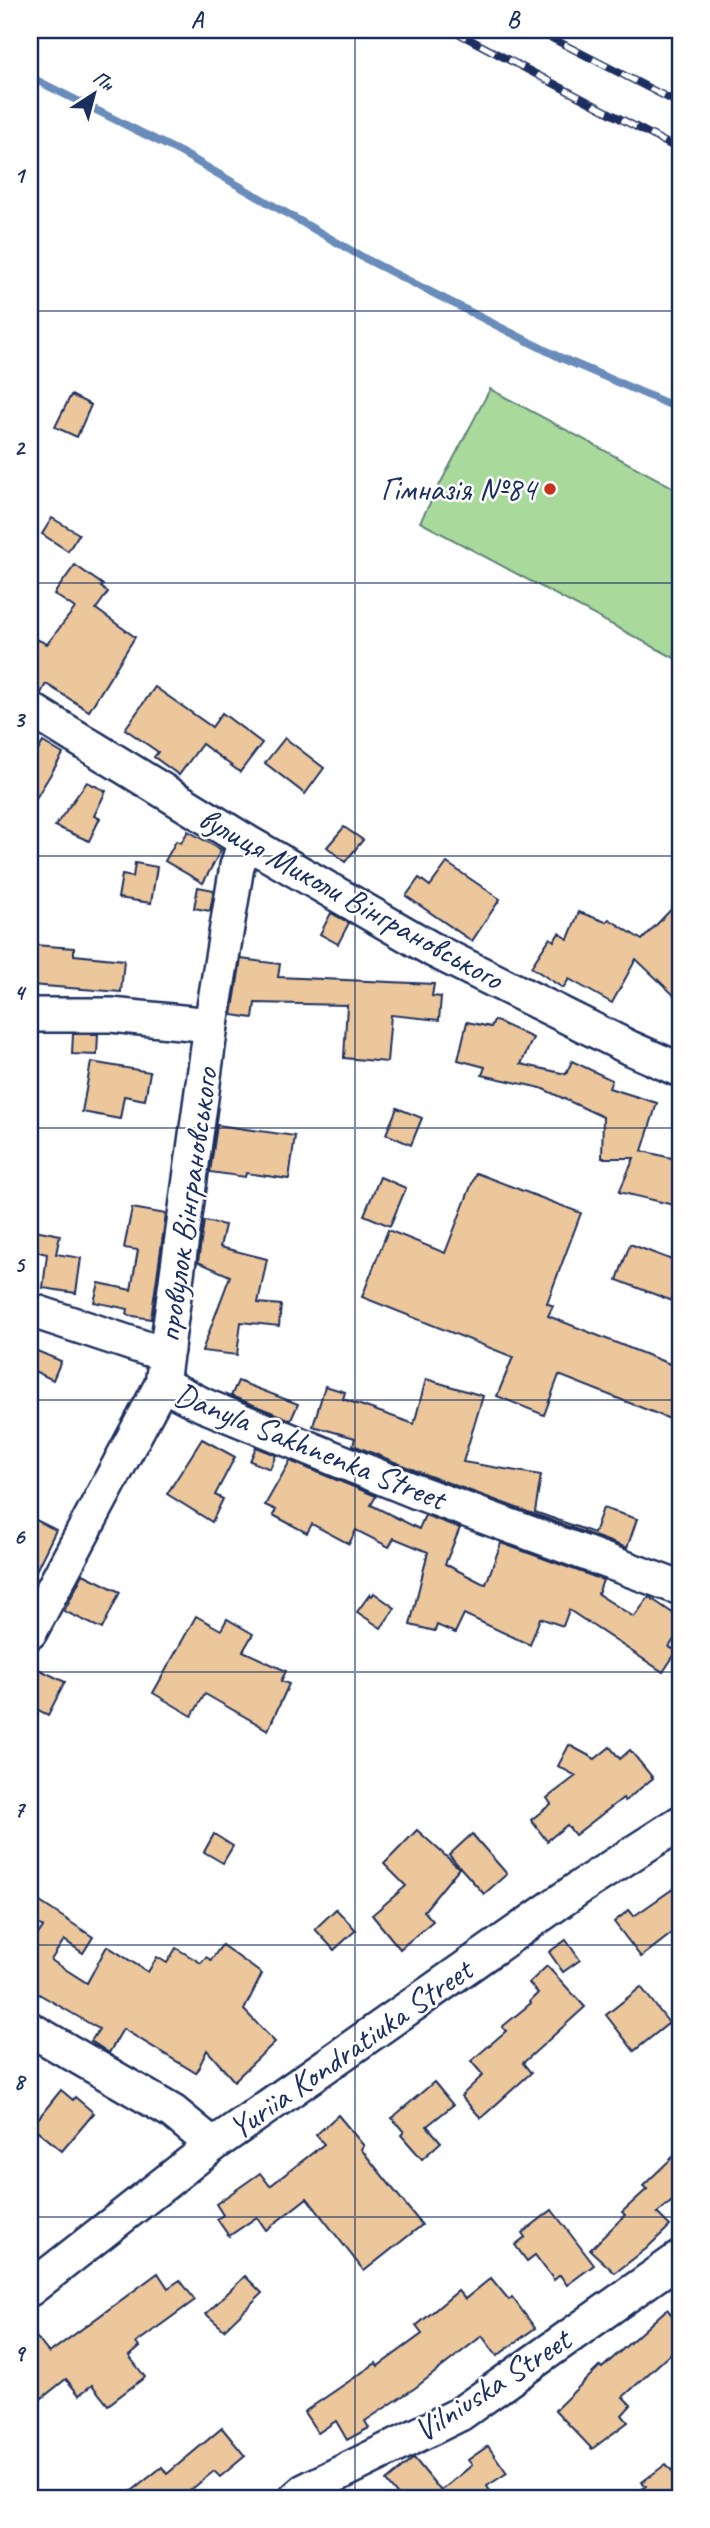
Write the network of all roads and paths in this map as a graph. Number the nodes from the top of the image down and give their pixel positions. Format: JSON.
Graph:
{"nodes":[{"id":1,"x":30,"y":709,"type":"edge"},
{"id":2,"x":245,"y":841,"type":"junction"},
{"id":3,"x":30,"y":1015,"type":"edge"},
{"id":4,"x":211,"y":1025,"type":"junction"},
{"id":5,"x":680,"y":1070,"type":"edge"},
{"id":6,"x":30,"y":1310,"type":"edge"},
{"id":7,"x":167,"y":1350,"type":"junction"},
{"id":8,"x":162,"y":1384,"type":"junction"},
{"id":9,"x":680,"y":1588,"type":"edge"},
{"id":10,"x":31,"y":1631,"type":"edge"},
{"id":11,"x":680,"y":1824,"type":"edge"},
{"id":12,"x":30,"y":2029,"type":"edge"},
{"id":13,"x":213,"y":2145,"type":"junction"},
{"id":14,"x":680,"y":2258,"type":"edge"},
{"id":15,"x":30,"y":2289,"type":"edge"},
{"id":16,"x":296,"y":2498,"type":"edge"}],
"edges":[{"from":1,"to":2,"type":"street","name":"вулиця Миколи Вінграновського"},
{"from":2,"to":4,"type":"street","name":"провулок Вінграновського"},
{"from":2,"to":5,"type":"street","name":"вулиця Миколи Вінграновського"},
{"from":3,"to":4,"type":"street","name":"провулок Вінграновського"},
{"from":4,"to":7,"type":"street","name":"провулок Вінграновського"},
{"from":6,"to":7,"type":"street","name":"Danyla Sakhnenka Street"},
{"from":7,"to":8,"type":"street","name":"провулок Вінграновського"},
{"from":8,"to":9,"type":"street","name":"Danyla Sakhnenka Street"},
{"from":8,"to":10,"type":"street","name":"Danyla Sakhnenka Street"},
{"from":11,"to":13,"type":"street","name":"Yuriia Kondratiuka Street"},
{"from":12,"to":13,"type":"street"},
{"from":13,"to":15,"type":"street","name":"Yuriia Kondratiuka Street"},
{"from":14,"to":16,"type":"street","name":"Vilniuska Street"}]}
